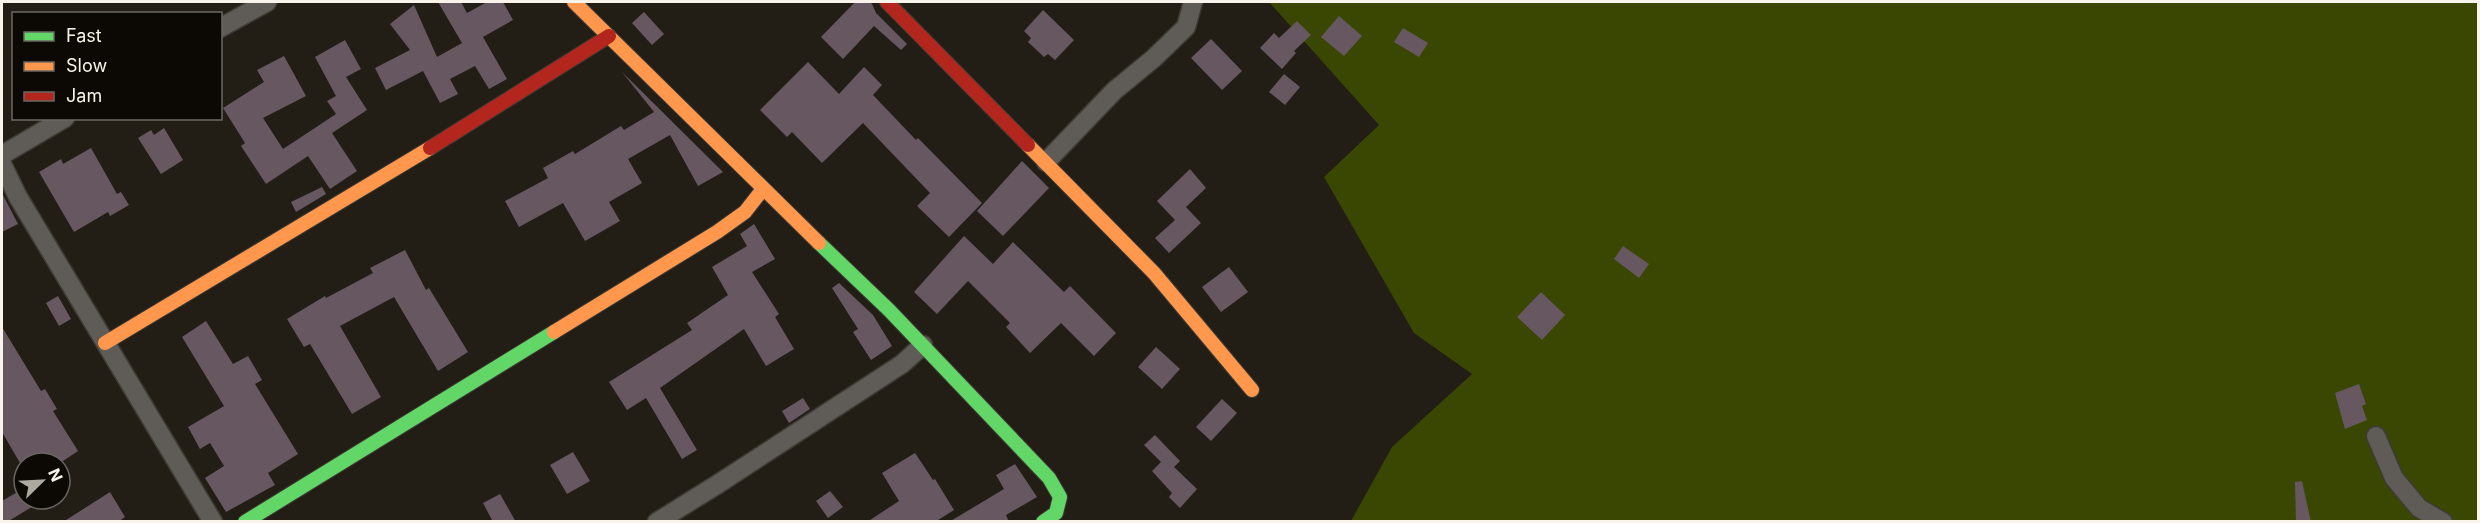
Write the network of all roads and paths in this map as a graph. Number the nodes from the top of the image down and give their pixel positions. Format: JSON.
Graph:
{"nodes":[{"id":1,"x":267,"y":2,"type":"edge"},
{"id":2,"x":574,"y":2,"type":"edge"},
{"id":3,"x":887,"y":2,"type":"edge"},
{"id":4,"x":1193,"y":2,"type":"edge"},
{"id":5,"x":222,"y":27,"type":"edge"},
{"id":6,"x":609,"y":36,"type":"junction"},
{"id":7,"x":62,"y":120,"type":"edge"},
{"id":8,"x":2,"y":155,"type":"edge"},
{"id":9,"x":1046,"y":162,"type":"junction"},
{"id":10,"x":2,"y":164,"type":"edge"},
{"id":11,"x":763,"y":189,"type":"junction"},
{"id":12,"x":18,"y":197,"type":"junction"},
{"id":13,"x":2,"y":205,"type":"edge"},
{"id":14,"x":105,"y":343,"type":"junction"},
{"id":15,"x":923,"y":345,"type":"junction"},
{"id":16,"x":1252,"y":390,"type":"dead end"},
{"id":17,"x":2376,"y":436,"type":"dead end"},
{"id":18,"x":213,"y":522,"type":"edge"},
{"id":19,"x":245,"y":522,"type":"edge"},
{"id":20,"x":657,"y":522,"type":"edge"},
{"id":21,"x":1043,"y":522,"type":"edge"},
{"id":22,"x":2443,"y":522,"type":"edge"}],
"edges":[{"from":1,"to":5,"type":"street"},
{"from":2,"to":6,"type":"street"},
{"from":3,"to":9,"type":"street"},
{"from":4,"to":9,"type":"street"},
{"from":6,"to":11,"type":"street"},
{"from":6,"to":14,"type":"street"},
{"from":7,"to":8,"type":"street"},
{"from":9,"to":16,"type":"street"},
{"from":10,"to":12,"type":"street"},
{"from":11,"to":15,"type":"street"},
{"from":11,"to":19,"type":"street"},
{"from":12,"to":13,"type":"street"},
{"from":12,"to":14,"type":"street"},
{"from":14,"to":18,"type":"street"},
{"from":15,"to":20,"type":"street"},
{"from":15,"to":21,"type":"street"},
{"from":17,"to":22,"type":"street"}]}
